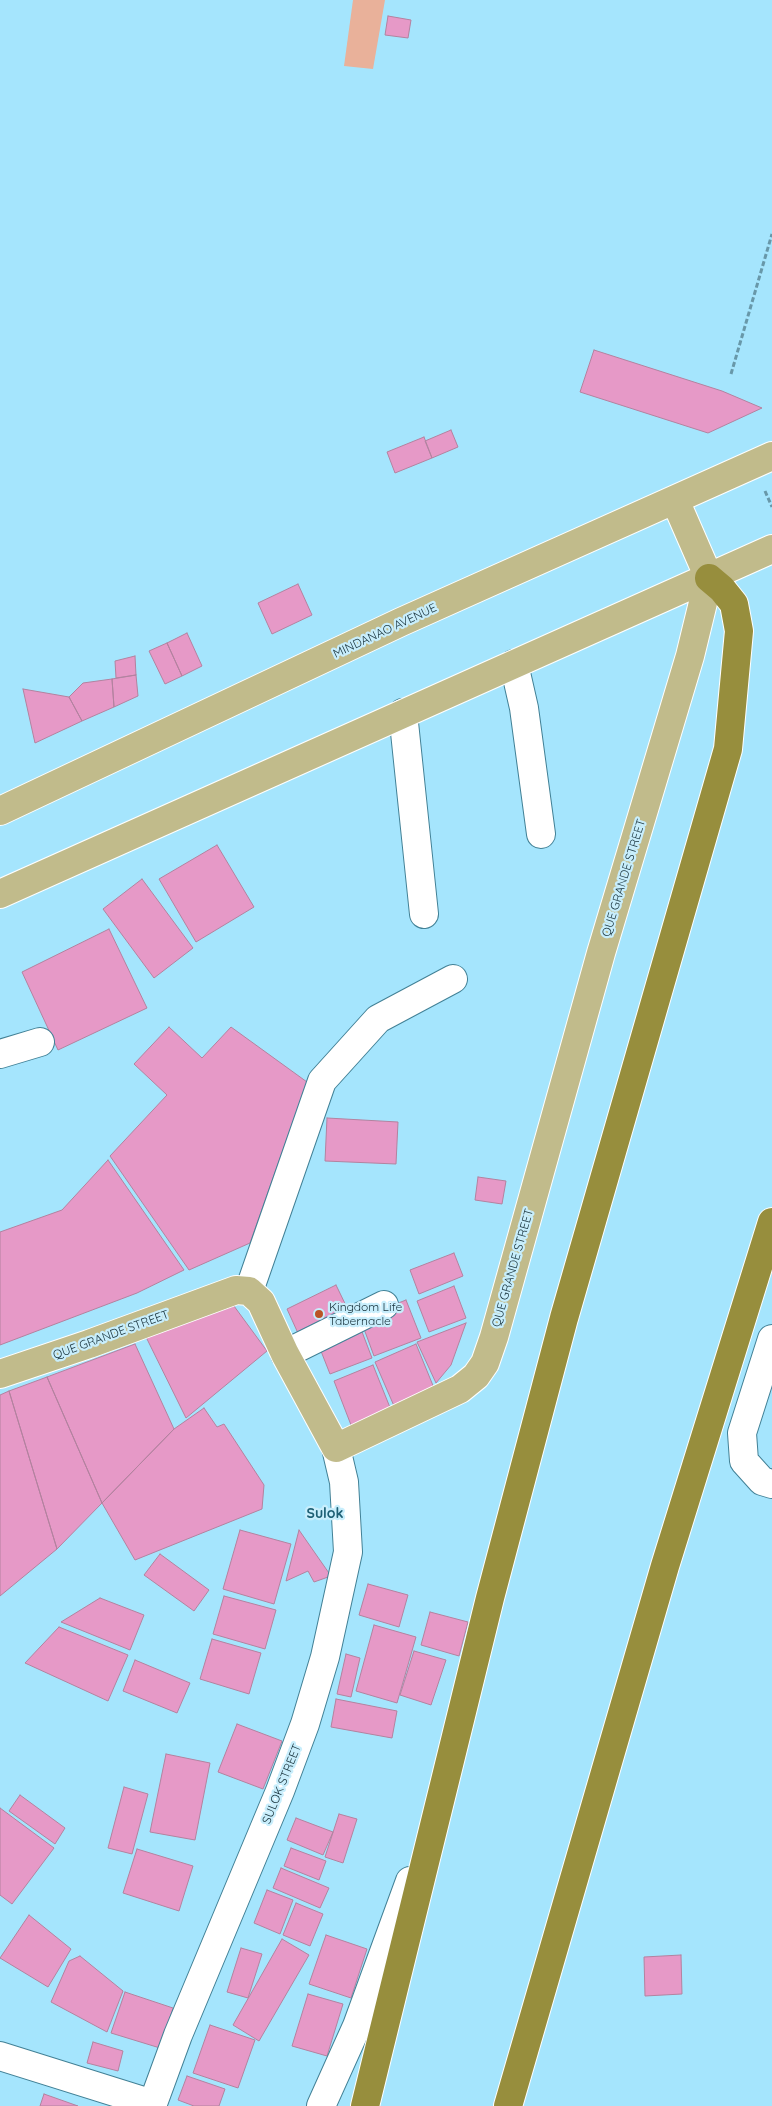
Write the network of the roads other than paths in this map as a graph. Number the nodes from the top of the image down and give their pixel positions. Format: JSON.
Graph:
{"nodes":[{"id":1,"x":772,"y":456,"type":"edge"},
{"id":2,"x":675,"y":500,"type":"junction"},
{"id":3,"x":772,"y":548,"type":"edge"},
{"id":4,"x":709,"y":578,"type":"junction"},
{"id":5,"x":514,"y":664,"type":"junction"},
{"id":6,"x":403,"y":713,"type":"junction"},
{"id":7,"x":0,"y":811,"type":"edge"},
{"id":8,"x":541,"y":834,"type":"dead end"},
{"id":9,"x":0,"y":894,"type":"edge"},
{"id":10,"x":424,"y":914,"type":"dead end"},
{"id":11,"x":453,"y":979,"type":"dead end"},
{"id":12,"x":40,"y":1042,"type":"dead end"},
{"id":13,"x":0,"y":1054,"type":"edge"},
{"id":14,"x":772,"y":1222,"type":"edge"},
{"id":15,"x":249,"y":1291,"type":"junction"},
{"id":16,"x":384,"y":1305,"type":"dead end"},
{"id":17,"x":772,"y":1339,"type":"edge"},
{"id":18,"x":285,"y":1354,"type":"junction"},
{"id":19,"x":0,"y":1374,"type":"edge"},
{"id":20,"x":336,"y":1448,"type":"junction"},
{"id":21,"x":772,"y":1484,"type":"edge"},
{"id":22,"x":432,"y":1840,"type":"junction"},
{"id":23,"x":0,"y":2056,"type":"edge"},
{"id":24,"x":152,"y":2105,"type":"edge"},
{"id":25,"x":321,"y":2106,"type":"edge"},
{"id":26,"x":365,"y":2106,"type":"edge"},
{"id":27,"x":508,"y":2106,"type":"edge"}],
"edges":[{"from":1,"to":2,"type":"main road","name":"MINDANAO AVENUE"},
{"from":2,"to":4,"type":"main road"},
{"from":2,"to":7,"type":"main road","name":"MINDANAO AVENUE"},
{"from":3,"to":4,"type":"main road"},
{"from":4,"to":5,"type":"main road"},
{"from":4,"to":20,"type":"main road","name":"QUE GRANDE STREET"},
{"from":4,"to":22,"type":"highway"},
{"from":5,"to":6,"type":"main road"},
{"from":5,"to":8,"type":"street"},
{"from":6,"to":9,"type":"main road"},
{"from":6,"to":10,"type":"street"},
{"from":11,"to":15,"type":"street"},
{"from":12,"to":13,"type":"street"},
{"from":14,"to":27,"type":"highway"},
{"from":15,"to":18,"type":"main road"},
{"from":15,"to":19,"type":"main road","name":"QUE GRANDE STREET"},
{"from":16,"to":18,"type":"street"},
{"from":17,"to":21,"type":"street"},
{"from":18,"to":20,"type":"main road"},
{"from":20,"to":24,"type":"street","name":"SULOK STREET"},
{"from":22,"to":25,"type":"street"},
{"from":22,"to":26,"type":"highway"},
{"from":23,"to":24,"type":"street"}]}
